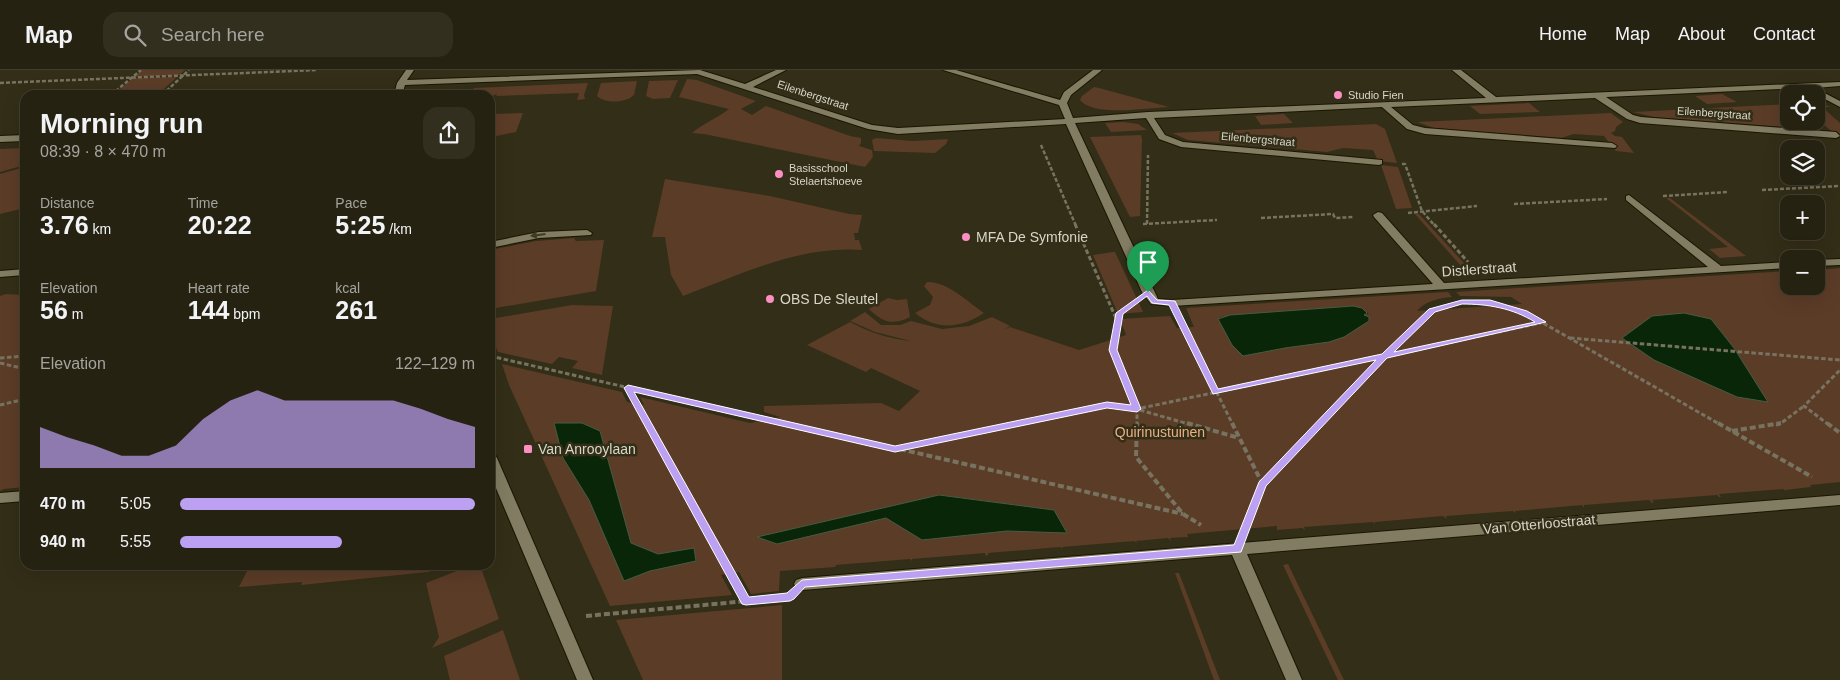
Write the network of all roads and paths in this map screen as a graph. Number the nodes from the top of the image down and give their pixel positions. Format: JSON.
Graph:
{"nodes":[{"id":1,"x":140,"y":70,"type":"edge"},
{"id":2,"x":189,"y":70,"type":"edge"},
{"id":3,"x":291,"y":70,"type":"edge"},
{"id":4,"x":316,"y":70,"type":"edge"},
{"id":5,"x":410,"y":70,"type":"edge"},
{"id":6,"x":782,"y":70,"type":"edge"},
{"id":7,"x":947,"y":70,"type":"edge"},
{"id":8,"x":1098,"y":70,"type":"edge"},
{"id":9,"x":1456,"y":70,"type":"edge"},
{"id":10,"x":183,"y":76,"type":"junction"},
{"id":11,"x":132,"y":78,"type":"junction"},
{"id":12,"x":0,"y":83,"type":"edge"},
{"id":13,"x":401,"y":83,"type":"junction"},
{"id":14,"x":1840,"y":84,"type":"edge"},
{"id":15,"x":1823,"y":85,"type":"edge"},
{"id":16,"x":746,"y":87,"type":"junction"},
{"id":17,"x":1780,"y":87,"type":"edge"},
{"id":18,"x":117,"y":90,"type":"edge"},
{"id":19,"x":168,"y":90,"type":"edge"},
{"id":20,"x":399,"y":90,"type":"edge"},
{"id":21,"x":1596,"y":95,"type":"junction"},
{"id":22,"x":1825,"y":96,"type":"edge"},
{"id":23,"x":1494,"y":100,"type":"junction"},
{"id":24,"x":1063,"y":103,"type":"junction"},
{"id":25,"x":1840,"y":104,"type":"edge"},
{"id":26,"x":1384,"y":105,"type":"junction"},
{"id":27,"x":1148,"y":115,"type":"junction"},
{"id":28,"x":1069,"y":121,"type":"junction"},
{"id":29,"x":1032,"y":125,"type":"junction"},
{"id":30,"x":1836,"y":135,"type":"dead end"},
{"id":31,"x":20,"y":138,"type":"edge"},
{"id":32,"x":0,"y":139,"type":"edge"},
{"id":33,"x":1612,"y":146,"type":"dead end"},
{"id":34,"x":1149,"y":147,"type":"dead end"},
{"id":35,"x":1379,"y":162,"type":"joint"},
{"id":36,"x":1840,"y":186,"type":"edge"},
{"id":37,"x":1762,"y":190,"type":"dead end"},
{"id":38,"x":1629,"y":198,"type":"dead end"},
{"id":39,"x":1378,"y":215,"type":"dead end"},
{"id":40,"x":1217,"y":220,"type":"dead end"},
{"id":41,"x":1147,"y":224,"type":"junction"},
{"id":42,"x":1117,"y":226,"type":"junction"},
{"id":43,"x":587,"y":232,"type":"dead end"},
{"id":44,"x":495,"y":243,"type":"edge"},
{"id":45,"x":1840,"y":262,"type":"edge"},
{"id":46,"x":1825,"y":263,"type":"edge"},
{"id":47,"x":1780,"y":266,"type":"edge"},
{"id":48,"x":1718,"y":269,"type":"junction"},
{"id":49,"x":20,"y":272,"type":"edge"},
{"id":50,"x":0,"y":274,"type":"edge"},
{"id":51,"x":1487,"y":283,"type":"junction"},
{"id":52,"x":1442,"y":287,"type":"junction"},
{"id":53,"x":1148,"y":292,"type":"junction"},
{"id":54,"x":1172,"y":303,"type":"junction"},
{"id":55,"x":1497,"y":304,"type":"dead end"},
{"id":56,"x":1439,"y":308,"type":"dead end"},
{"id":57,"x":1542,"y":322,"type":"junction"},
{"id":58,"x":1118,"y":323,"type":"junction"},
{"id":59,"x":1567,"y":338,"type":"junction"},
{"id":60,"x":20,"y":356,"type":"edge"},
{"id":61,"x":1385,"y":356,"type":"junction"},
{"id":62,"x":495,"y":357,"type":"edge"},
{"id":63,"x":0,"y":358,"type":"edge"},
{"id":64,"x":1840,"y":360,"type":"edge"},
{"id":65,"x":0,"y":363,"type":"edge"},
{"id":66,"x":20,"y":368,"type":"edge"},
{"id":67,"x":1840,"y":370,"type":"edge"},
{"id":68,"x":628,"y":388,"type":"junction"},
{"id":69,"x":1216,"y":392,"type":"junction"},
{"id":70,"x":20,"y":400,"type":"edge"},
{"id":71,"x":0,"y":406,"type":"edge"},
{"id":72,"x":1804,"y":406,"type":"junction"},
{"id":73,"x":1137,"y":409,"type":"junction"},
{"id":74,"x":1732,"y":431,"type":"junction"},
{"id":75,"x":1840,"y":432,"type":"edge"},
{"id":76,"x":1240,"y":439,"type":"junction"},
{"id":77,"x":895,"y":449,"type":"junction"},
{"id":78,"x":495,"y":469,"type":"edge"},
{"id":79,"x":1814,"y":477,"type":"dead end"},
{"id":80,"x":1262,"y":485,"type":"junction"},
{"id":81,"x":20,"y":496,"type":"edge"},
{"id":82,"x":0,"y":498,"type":"edge"},
{"id":83,"x":1840,"y":500,"type":"edge"},
{"id":84,"x":1183,"y":514,"type":"junction"},
{"id":85,"x":1237,"y":549,"type":"junction"},
{"id":86,"x":802,"y":584,"type":"joint"},
{"id":87,"x":746,"y":601,"type":"junction"},
{"id":88,"x":560,"y":618,"type":"junction"},
{"id":89,"x":585,"y":680,"type":"edge"},
{"id":90,"x":1294,"y":680,"type":"edge"}],
"edges":[{"from":1,"to":11,"type":"path"},
{"from":2,"to":10,"type":"path"},
{"from":3,"to":4,"type":"path"},
{"from":3,"to":10,"type":"path"},
{"from":5,"to":13,"type":"street"},
{"from":6,"to":16,"type":"street"},
{"from":7,"to":24,"type":"street"},
{"from":8,"to":24,"type":"street"},
{"from":9,"to":23,"type":"street"},
{"from":10,"to":11,"type":"path"},
{"from":10,"to":19,"type":"path"},
{"from":11,"to":12,"type":"path"},
{"from":11,"to":18,"type":"path"},
{"from":13,"to":16,"type":"street","name":"Eilenbergstraat"},
{"from":13,"to":20,"type":"street"},
{"from":14,"to":15,"type":"street","name":"Eilenbergstraat"},
{"from":16,"to":29,"type":"street","name":"Eilenbergstraat"},
{"from":17,"to":21,"type":"street","name":"Eilenbergstraat"},
{"from":21,"to":23,"type":"street","name":"Eilenbergstraat"},
{"from":21,"to":30,"type":"street","name":"Eilenbergstraat"},
{"from":22,"to":25,"type":"street"},
{"from":23,"to":26,"type":"street","name":"Eilenbergstraat"},
{"from":24,"to":28,"type":"street"},
{"from":26,"to":27,"type":"street","name":"Eilenbergstraat"},
{"from":26,"to":33,"type":"street"},
{"from":27,"to":28,"type":"street","name":"Eilenbergstraat"},
{"from":27,"to":35,"type":"street","name":"Eilenbergstraat"},
{"from":28,"to":29,"type":"street","name":"Eilenbergstraat"},
{"from":28,"to":42,"type":"street"},
{"from":29,"to":58,"type":"path"},
{"from":31,"to":32,"type":"street"},
{"from":34,"to":41,"type":"path"},
{"from":35,"to":51,"type":"path"},
{"from":36,"to":37,"type":"path"},
{"from":38,"to":48,"type":"street"},
{"from":39,"to":52,"type":"street"},
{"from":40,"to":41,"type":"path"},
{"from":41,"to":42,"type":"path"},
{"from":42,"to":53,"type":"street"},
{"from":43,"to":44,"type":"street","one_way":true},
{"from":45,"to":46,"type":"street"},
{"from":47,"to":48,"type":"street","name":"Distlerstraat"},
{"from":48,"to":51,"type":"street","name":"Distlerstraat"},
{"from":49,"to":50,"type":"street"},
{"from":51,"to":52,"type":"street","name":"Distlerstraat"},
{"from":52,"to":54,"type":"street","name":"Distlerstraat"},
{"from":53,"to":54,"type":"street"},
{"from":53,"to":58,"type":"path"},
{"from":54,"to":69,"type":"path"},
{"from":55,"to":57,"type":"path"},
{"from":56,"to":61,"type":"path"},
{"from":57,"to":59,"type":"path"},
{"from":57,"to":61,"type":"path"},
{"from":58,"to":73,"type":"path"},
{"from":59,"to":64,"type":"path"},
{"from":59,"to":74,"type":"path"},
{"from":60,"to":63,"type":"path"},
{"from":61,"to":69,"type":"path"},
{"from":61,"to":80,"type":"path"},
{"from":62,"to":68,"type":"path"},
{"from":65,"to":66,"type":"path"},
{"from":67,"to":72,"type":"path"},
{"from":68,"to":77,"type":"path"},
{"from":68,"to":87,"type":"path"},
{"from":69,"to":73,"type":"path"},
{"from":69,"to":76,"type":"path"},
{"from":70,"to":71,"type":"path"},
{"from":72,"to":74,"type":"path"},
{"from":72,"to":75,"type":"path"},
{"from":73,"to":76,"type":"path"},
{"from":73,"to":77,"type":"path"},
{"from":73,"to":84,"type":"path"},
{"from":74,"to":79,"type":"path"},
{"from":76,"to":80,"type":"path"},
{"from":77,"to":84,"type":"path"},
{"from":78,"to":88,"type":"street"},
{"from":80,"to":85,"type":"path"},
{"from":81,"to":82,"type":"street"},
{"from":83,"to":85,"type":"street","name":"Van Otterloostraat"},
{"from":84,"to":85,"type":"path"},
{"from":85,"to":86,"type":"street","name":"Van Otterloostraat"},
{"from":85,"to":90,"type":"street"},
{"from":86,"to":87,"type":"path"},
{"from":87,"to":88,"type":"path"},
{"from":88,"to":89,"type":"street"}]}
